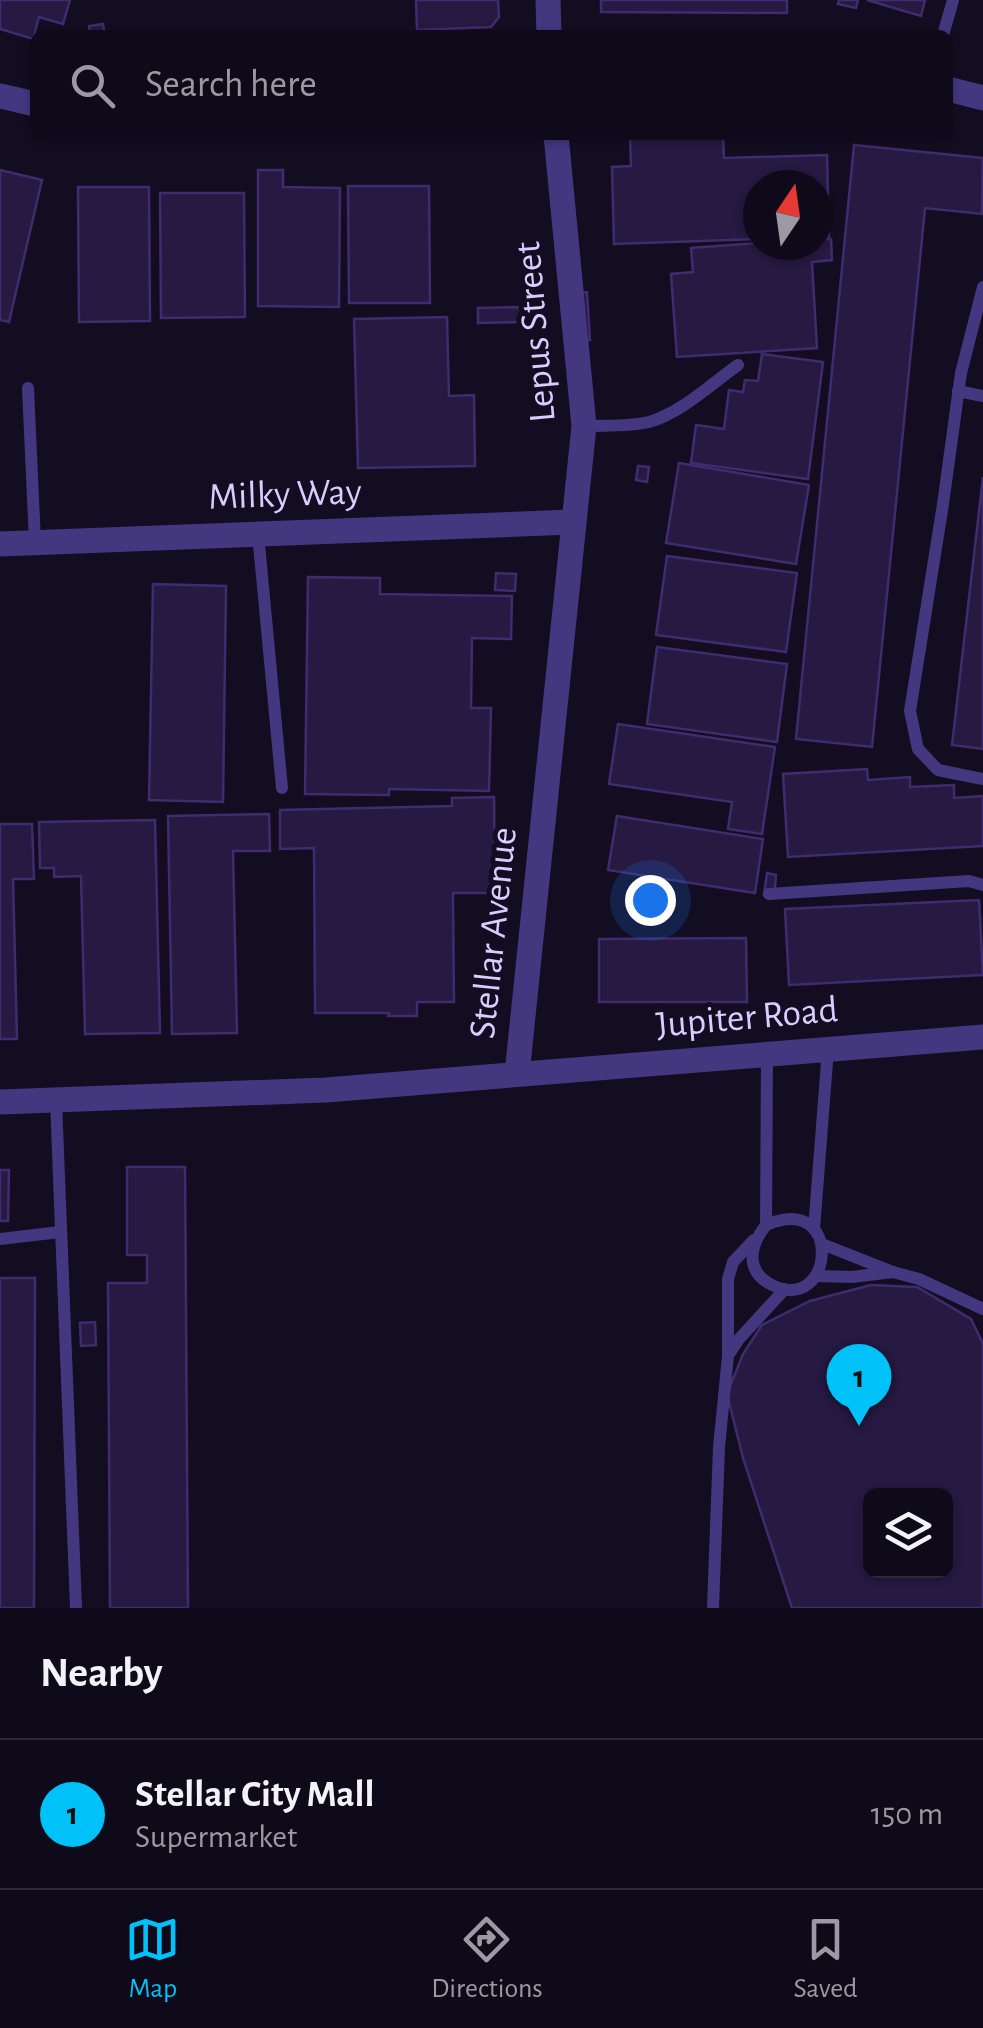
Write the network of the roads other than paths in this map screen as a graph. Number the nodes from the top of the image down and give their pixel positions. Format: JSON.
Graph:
{"nodes":[{"id":1,"x":548,"y":0,"type":"edge"},
{"id":2,"x":952,"y":0,"type":"edge"},
{"id":3,"x":549,"y":30,"type":"edge"},
{"id":4,"x":944,"y":30,"type":"edge"},
{"id":5,"x":953,"y":90,"type":"edge"},
{"id":6,"x":0,"y":96,"type":"edge"},
{"id":7,"x":983,"y":98,"type":"edge"},
{"id":8,"x":30,"y":103,"type":"edge"},
{"id":9,"x":556,"y":140,"type":"edge"},
{"id":10,"x":983,"y":287,"type":"edge"},
{"id":11,"x":738,"y":365,"type":"dead end"},
{"id":12,"x":28,"y":388,"type":"dead end"},
{"id":13,"x":958,"y":391,"type":"junction"},
{"id":14,"x":983,"y":396,"type":"edge"},
{"id":15,"x":584,"y":426,"type":"junction"},
{"id":16,"x":574,"y":522,"type":"junction"},
{"id":17,"x":258,"y":534,"type":"junction"},
{"id":18,"x":35,"y":542,"type":"junction"},
{"id":19,"x":0,"y":544,"type":"edge"},
{"id":20,"x":983,"y":779,"type":"edge"},
{"id":21,"x":282,"y":788,"type":"dead end"},
{"id":22,"x":983,"y":885,"type":"edge"},
{"id":23,"x":769,"y":894,"type":"dead end"},
{"id":24,"x":983,"y":1038,"type":"edge"},
{"id":25,"x":828,"y":1049,"type":"junction"},
{"id":26,"x":766,"y":1054,"type":"junction"},
{"id":27,"x":516,"y":1074,"type":"junction"},
{"id":28,"x":56,"y":1101,"type":"junction"},
{"id":29,"x":0,"y":1102,"type":"edge"},
{"id":30,"x":766,"y":1225,"type":"junction"},
{"id":31,"x":814,"y":1228,"type":"junction"},
{"id":32,"x":60,"y":1232,"type":"junction"},
{"id":33,"x":755,"y":1238,"type":"junction"},
{"id":34,"x":0,"y":1239,"type":"edge"},
{"id":35,"x":822,"y":1244,"type":"junction"},
{"id":36,"x":893,"y":1272,"type":"junction"},
{"id":37,"x":816,"y":1276,"type":"junction"},
{"id":38,"x":786,"y":1290,"type":"junction"},
{"id":39,"x":983,"y":1310,"type":"edge"},
{"id":40,"x":728,"y":1356,"type":"junction"},
{"id":41,"x":76,"y":1608,"type":"edge"},
{"id":42,"x":713,"y":1608,"type":"edge"}],
"edges":[{"from":1,"to":3,"type":"street"},
{"from":2,"to":4,"type":"lane"},
{"from":5,"to":7,"type":"street"},
{"from":6,"to":8,"type":"street"},
{"from":9,"to":15,"type":"street","name":"Lepus Street"},
{"from":10,"to":13,"type":"lane"},
{"from":11,"to":15,"type":"lane"},
{"from":12,"to":18,"type":"lane"},
{"from":13,"to":14,"type":"lane"},
{"from":13,"to":20,"type":"lane"},
{"from":15,"to":16,"type":"street","name":"Lepus Street"},
{"from":16,"to":17,"type":"street","name":"Milky Way"},
{"from":16,"to":27,"type":"street","name":"Stellar Avenue"},
{"from":17,"to":18,"type":"street","name":"Milky Way"},
{"from":17,"to":21,"type":"lane"},
{"from":18,"to":19,"type":"street","name":"Milky Way"},
{"from":22,"to":23,"type":"lane"},
{"from":24,"to":25,"type":"street","name":"Jupiter Road"},
{"from":25,"to":26,"type":"street","name":"Jupiter Road"},
{"from":25,"to":31,"type":"lane"},
{"from":26,"to":27,"type":"street","name":"Jupiter Road"},
{"from":26,"to":30,"type":"lane"},
{"from":27,"to":28,"type":"street","name":"Stellar Avenue"},
{"from":28,"to":29,"type":"street","name":"Stellar Avenue"},
{"from":28,"to":32,"type":"lane"},
{"from":30,"to":31,"type":"lane"},
{"from":30,"to":33,"type":"lane"},
{"from":31,"to":35,"type":"lane"},
{"from":32,"to":34,"type":"lane"},
{"from":32,"to":41,"type":"lane"},
{"from":33,"to":38,"type":"lane"},
{"from":33,"to":40,"type":"lane"},
{"from":35,"to":36,"type":"lane"},
{"from":35,"to":37,"type":"lane"},
{"from":36,"to":37,"type":"lane"},
{"from":36,"to":39,"type":"lane"},
{"from":37,"to":38,"type":"lane"},
{"from":38,"to":40,"type":"lane"},
{"from":40,"to":42,"type":"lane"}]}
